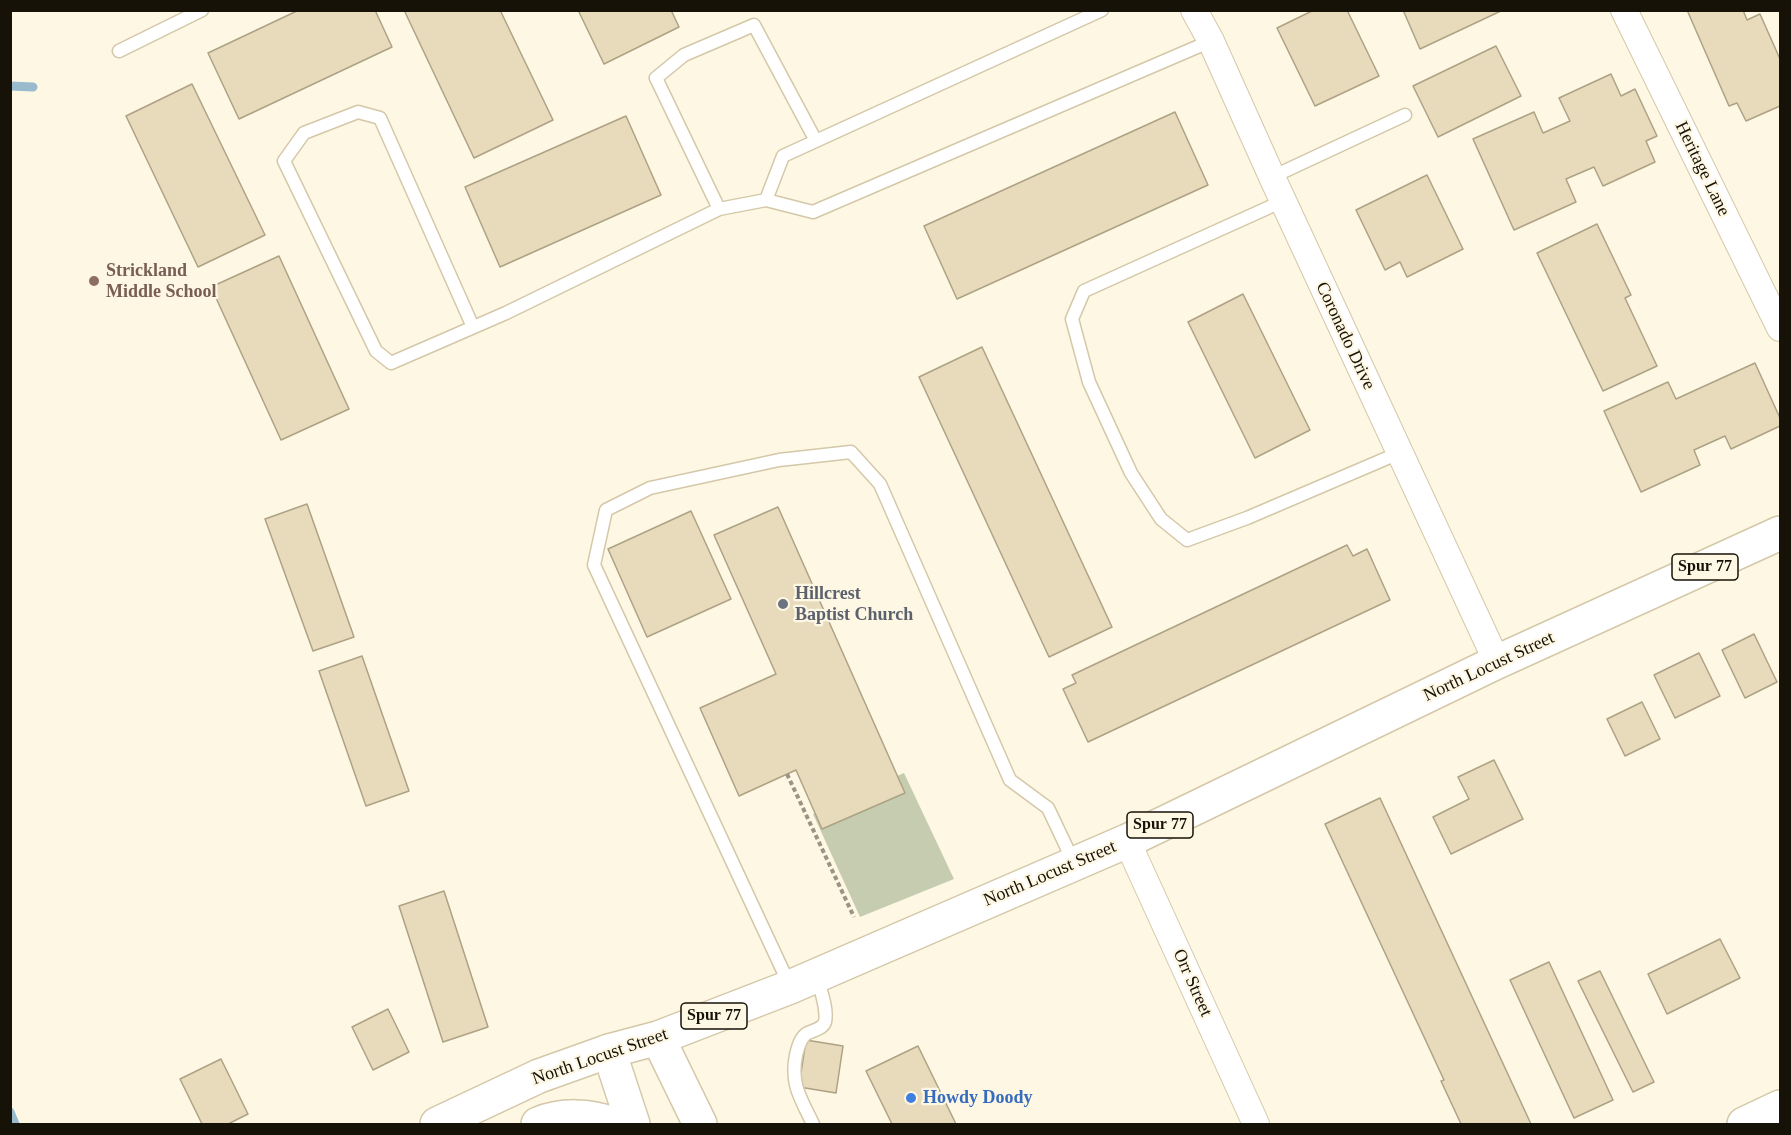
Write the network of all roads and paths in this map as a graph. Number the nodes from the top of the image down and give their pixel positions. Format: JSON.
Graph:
{"nodes":[{"id":1,"x":202,"y":10,"type":"edge"},
{"id":2,"x":1102,"y":10,"type":"edge"},
{"id":3,"x":1194,"y":10,"type":"edge"},
{"id":4,"x":1624,"y":10,"type":"edge"},
{"id":5,"x":1211,"y":40,"type":"junction"},
{"id":6,"x":119,"y":51,"type":"dead end"},
{"id":7,"x":1405,"y":116,"type":"dead end"},
{"id":8,"x":816,"y":141,"type":"junction"},
{"id":9,"x":1272,"y":177,"type":"junction"},
{"id":10,"x":766,"y":200,"type":"junction"},
{"id":11,"x":1283,"y":201,"type":"junction"},
{"id":12,"x":719,"y":209,"type":"junction"},
{"id":13,"x":472,"y":327,"type":"junction"},
{"id":14,"x":1780,"y":328,"type":"edge"},
{"id":15,"x":1399,"y":453,"type":"junction"},
{"id":16,"x":1780,"y":533,"type":"edge"},
{"id":17,"x":1497,"y":662,"type":"junction"},
{"id":18,"x":787,"y":774,"type":"dead end"},
{"id":19,"x":1127,"y":841,"type":"junction"},
{"id":20,"x":1074,"y":863,"type":"junction"},
{"id":21,"x":854,"y":917,"type":"dead end"},
{"id":22,"x":804,"y":982,"type":"junction"},
{"id":23,"x":658,"y":1038,"type":"junction"},
{"id":24,"x":609,"y":1051,"type":"junction"},
{"id":25,"x":1780,"y":1107,"type":"edge"},
{"id":26,"x":437,"y":1125,"type":"edge"},
{"id":27,"x":538,"y":1125,"type":"edge"},
{"id":28,"x":613,"y":1125,"type":"edge"},
{"id":29,"x":633,"y":1125,"type":"edge"},
{"id":30,"x":700,"y":1125,"type":"edge"},
{"id":31,"x":813,"y":1125,"type":"edge"},
{"id":32,"x":1256,"y":1125,"type":"edge"},
{"id":33,"x":1744,"y":1125,"type":"edge"}],
"edges":[{"from":1,"to":6,"type":"lane"},
{"from":2,"to":8,"type":"lane"},
{"from":3,"to":5,"type":"street","name":"Coronado Drive"},
{"from":4,"to":14,"type":"street","name":"Heritage Lane"},
{"from":5,"to":9,"type":"street","name":"Coronado Drive"},
{"from":5,"to":10,"type":"lane"},
{"from":7,"to":9,"type":"lane"},
{"from":8,"to":10,"type":"lane"},
{"from":8,"to":12,"type":"lane"},
{"from":9,"to":11,"type":"street","name":"Coronado Drive"},
{"from":10,"to":12,"type":"lane"},
{"from":11,"to":15,"type":"street","name":"Coronado Drive"},
{"from":11,"to":15,"type":"lane"},
{"from":12,"to":13,"type":"lane"},
{"from":13,"to":13,"type":"lane"},
{"from":15,"to":17,"type":"street","name":"Coronado Drive"},
{"from":16,"to":17,"type":"main road","name":"North Locust Street","number":"Spur 77"},
{"from":17,"to":19,"type":"main road","name":"North Locust Street","number":"Spur 77"},
{"from":18,"to":21,"type":"path"},
{"from":19,"to":20,"type":"main road","name":"North Locust Street","number":"Spur 77"},
{"from":19,"to":32,"type":"street","name":"Orr Street"},
{"from":20,"to":22,"type":"main road","name":"North Locust Street","number":"Spur 77"},
{"from":20,"to":22,"type":"lane"},
{"from":22,"to":23,"type":"main road","name":"North Locust Street","number":"Spur 77"},
{"from":22,"to":31,"type":"lane"},
{"from":23,"to":24,"type":"main road","name":"North Locust Street","number":"Spur 77"},
{"from":23,"to":30,"type":"main road"},
{"from":24,"to":26,"type":"main road","name":"North Locust Street"},
{"from":24,"to":29,"type":"main road"},
{"from":25,"to":33,"type":"main road"},
{"from":27,"to":28,"type":"main road"}]}
